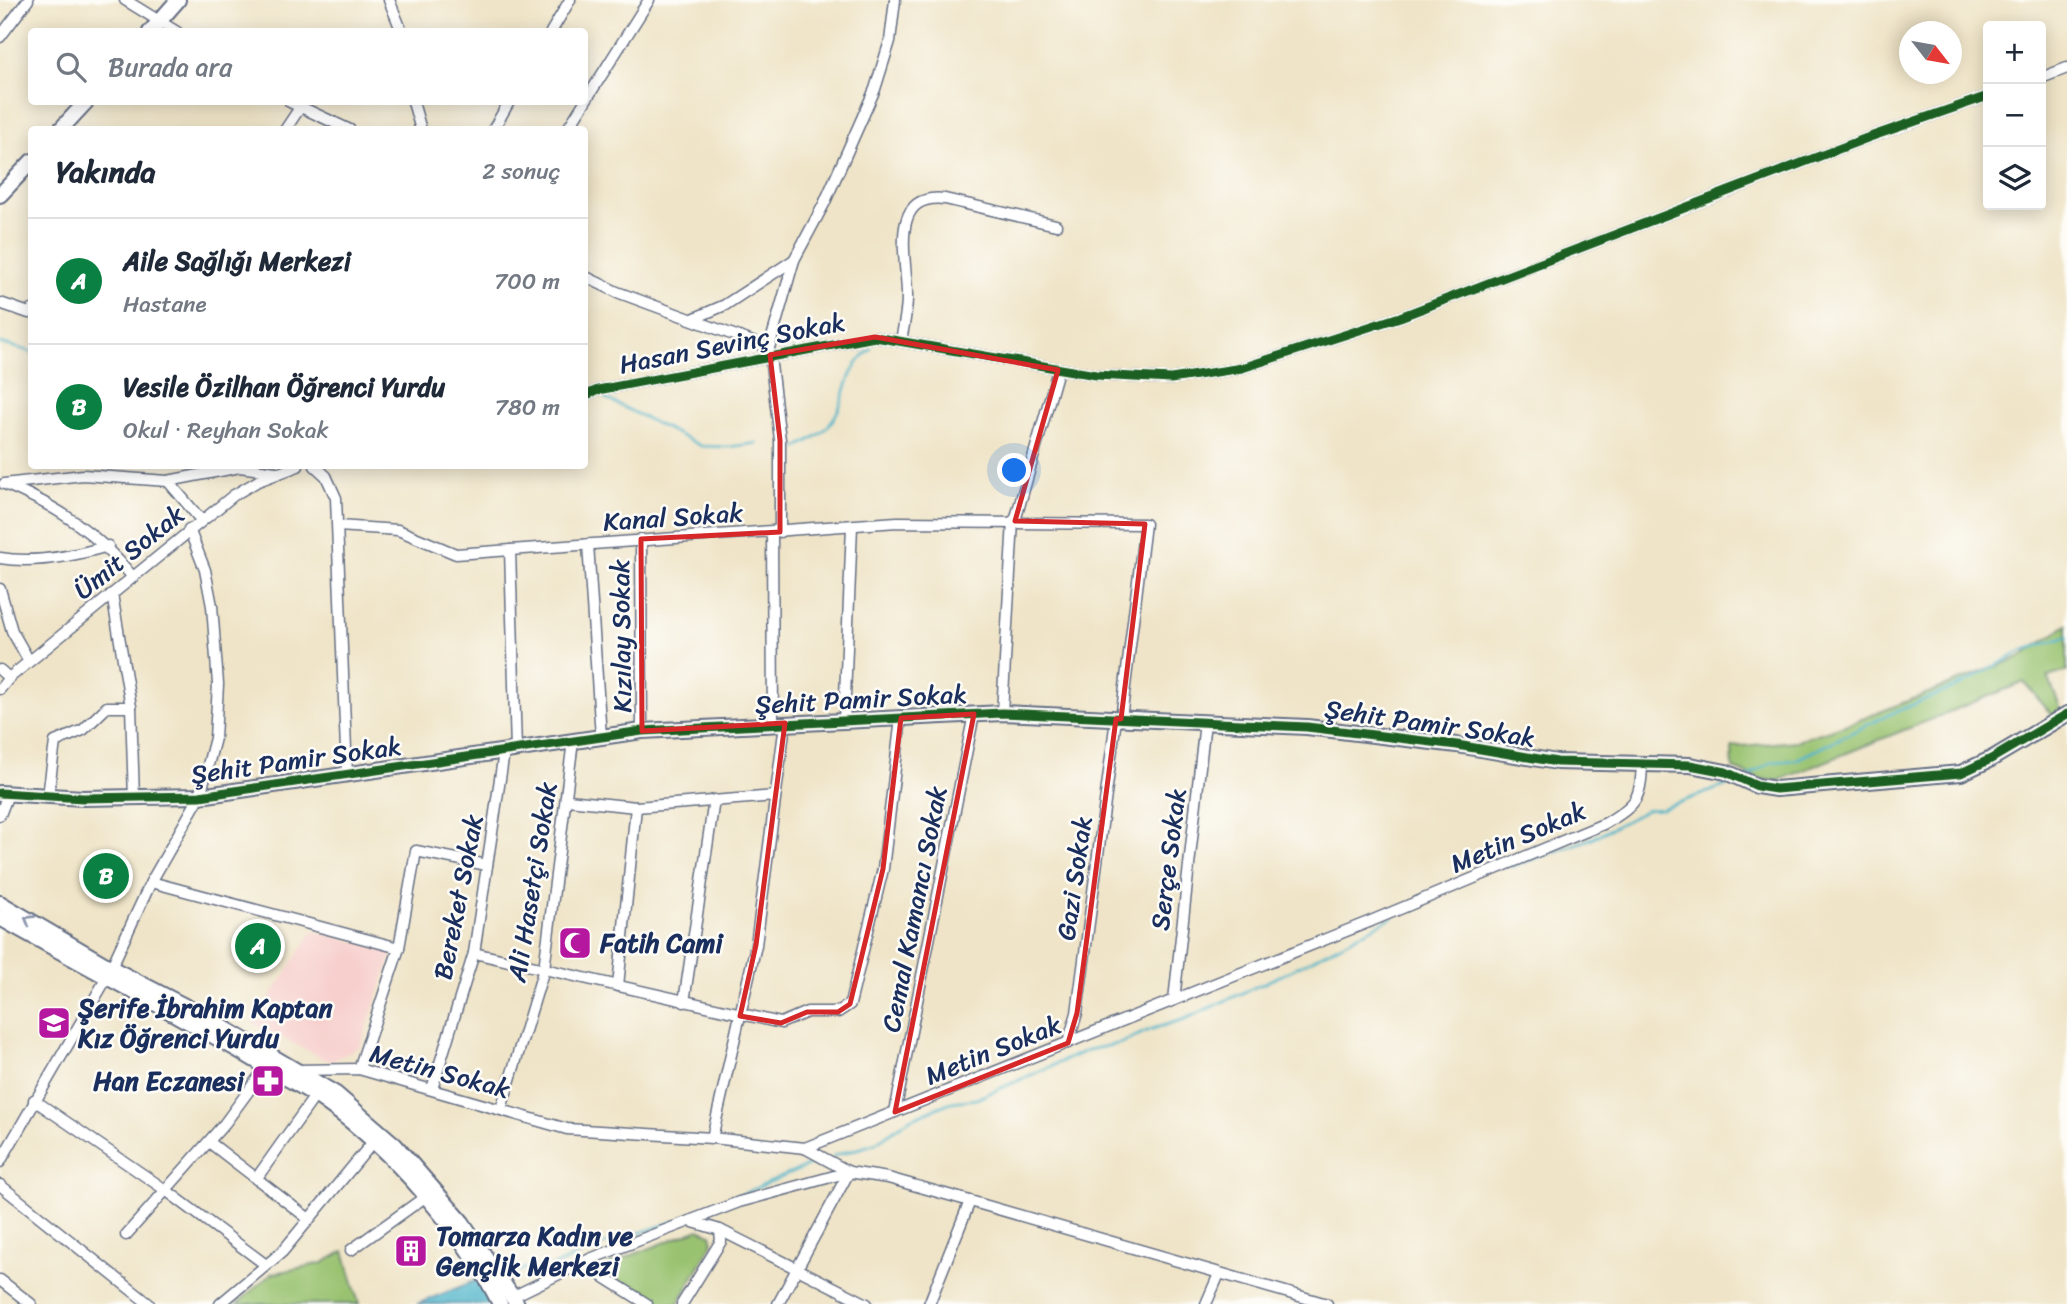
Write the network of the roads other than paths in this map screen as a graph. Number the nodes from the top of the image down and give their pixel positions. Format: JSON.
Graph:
{"nodes":[{"id":1,"x":28,"y":0,"type":"edge"},
{"id":2,"x":125,"y":0,"type":"edge"},
{"id":3,"x":178,"y":0,"type":"edge"},
{"id":4,"x":389,"y":0,"type":"edge"},
{"id":5,"x":570,"y":0,"type":"edge"},
{"id":6,"x":649,"y":0,"type":"edge"},
{"id":7,"x":895,"y":0,"type":"edge"},
{"id":8,"x":161,"y":20,"type":"junction"},
{"id":9,"x":154,"y":28,"type":"edge"},
{"id":10,"x":172,"y":28,"type":"edge"},
{"id":11,"x":400,"y":28,"type":"edge"},
{"id":12,"x":553,"y":28,"type":"edge"},
{"id":13,"x":0,"y":37,"type":"edge"},
{"id":14,"x":2067,"y":68,"type":"edge"},
{"id":15,"x":2046,"y":76,"type":"edge"},
{"id":16,"x":588,"y":97,"type":"edge"},
{"id":17,"x":1983,"y":98,"type":"edge"},
{"id":18,"x":83,"y":105,"type":"edge"},
{"id":19,"x":414,"y":105,"type":"edge"},
{"id":20,"x":507,"y":105,"type":"edge"},
{"id":21,"x":583,"y":105,"type":"edge"},
{"id":22,"x":301,"y":106,"type":"joint"},
{"id":23,"x":64,"y":126,"type":"edge"},
{"id":24,"x":288,"y":126,"type":"edge"},
{"id":25,"x":342,"y":126,"type":"edge"},
{"id":26,"x":420,"y":126,"type":"edge"},
{"id":27,"x":495,"y":126,"type":"edge"},
{"id":28,"x":570,"y":126,"type":"edge"},
{"id":29,"x":28,"y":165,"type":"edge"},
{"id":30,"x":0,"y":195,"type":"edge"},
{"id":31,"x":1056,"y":225,"type":"dead end"},
{"id":32,"x":794,"y":260,"type":"junction"},
{"id":33,"x":588,"y":278,"type":"edge"},
{"id":34,"x":0,"y":303,"type":"edge"},
{"id":35,"x":28,"y":313,"type":"edge"},
{"id":36,"x":695,"y":318,"type":"junction"},
{"id":37,"x":898,"y":339,"type":"junction"},
{"id":38,"x":770,"y":351,"type":"junction"},
{"id":39,"x":1058,"y":370,"type":"junction"},
{"id":40,"x":588,"y":394,"type":"edge"},
{"id":41,"x":230,"y":469,"type":"edge"},
{"id":42,"x":256,"y":469,"type":"edge"},
{"id":43,"x":289,"y":469,"type":"edge"},
{"id":44,"x":319,"y":469,"type":"edge"},
{"id":45,"x":84,"y":470,"type":"edge"},
{"id":46,"x":280,"y":472,"type":"junction"},
{"id":47,"x":168,"y":481,"type":"junction"},
{"id":48,"x":2,"y":484,"type":"edge"},
{"id":49,"x":201,"y":520,"type":"junction"},
{"id":50,"x":1014,"y":521,"type":"junction"},
{"id":51,"x":1145,"y":524,"type":"joint"},
{"id":52,"x":338,"y":526,"type":"junction"},
{"id":53,"x":852,"y":526,"type":"junction"},
{"id":54,"x":189,"y":529,"type":"junction"},
{"id":55,"x":776,"y":532,"type":"junction"},
{"id":56,"x":641,"y":540,"type":"junction"},
{"id":57,"x":589,"y":544,"type":"junction"},
{"id":58,"x":107,"y":546,"type":"junction"},
{"id":59,"x":510,"y":550,"type":"junction"},
{"id":60,"x":0,"y":558,"type":"edge"},
{"id":61,"x":132,"y":576,"type":"junction"},
{"id":62,"x":0,"y":589,"type":"edge"},
{"id":63,"x":112,"y":594,"type":"junction"},
{"id":64,"x":29,"y":661,"type":"junction"},
{"id":65,"x":0,"y":670,"type":"edge"},
{"id":66,"x":9,"y":678,"type":"junction"},
{"id":67,"x":0,"y":689,"type":"edge"},
{"id":68,"x":131,"y":707,"type":"junction"},
{"id":69,"x":1002,"y":713,"type":"junction"},
{"id":70,"x":974,"y":714,"type":"junction"},
{"id":71,"x":2067,"y":714,"type":"edge"},
{"id":72,"x":901,"y":718,"type":"junction"},
{"id":73,"x":1119,"y":719,"type":"junction"},
{"id":74,"x":844,"y":721,"type":"junction"},
{"id":75,"x":1205,"y":722,"type":"junction"},
{"id":76,"x":779,"y":724,"type":"junction"},
{"id":77,"x":642,"y":732,"type":"junction"},
{"id":78,"x":601,"y":737,"type":"junction"},
{"id":79,"x":573,"y":741,"type":"junction"},
{"id":80,"x":510,"y":751,"type":"junction"},
{"id":81,"x":1642,"y":764,"type":"junction"},
{"id":82,"x":346,"y":775,"type":"junction"},
{"id":83,"x":4,"y":793,"type":"edge"},
{"id":84,"x":48,"y":796,"type":"junction"},
{"id":85,"x":200,"y":796,"type":"junction"},
{"id":86,"x":775,"y":796,"type":"junction"},
{"id":87,"x":134,"y":798,"type":"junction"},
{"id":88,"x":568,"y":800,"type":"junction"},
{"id":89,"x":714,"y":800,"type":"junction"},
{"id":90,"x":636,"y":807,"type":"junction"},
{"id":91,"x":0,"y":815,"type":"edge"},
{"id":92,"x":487,"y":864,"type":"junction"},
{"id":93,"x":151,"y":882,"type":"junction"},
{"id":94,"x":0,"y":903,"type":"edge"},
{"id":95,"x":0,"y":918,"type":"edge"},
{"id":96,"x":399,"y":948,"type":"junction"},
{"id":97,"x":474,"y":953,"type":"junction"},
{"id":98,"x":544,"y":969,"type":"junction"},
{"id":99,"x":108,"y":973,"type":"junction"},
{"id":100,"x":618,"y":986,"type":"junction"},
{"id":101,"x":1174,"y":1000,"type":"junction"},
{"id":102,"x":684,"y":1002,"type":"junction"},
{"id":103,"x":740,"y":1016,"type":"junction"},
{"id":104,"x":1068,"y":1043,"type":"junction"},
{"id":105,"x":266,"y":1067,"type":"junction"},
{"id":106,"x":359,"y":1069,"type":"junction"},
{"id":107,"x":296,"y":1070,"type":"junction"},
{"id":108,"x":432,"y":1089,"type":"junction"},
{"id":109,"x":315,"y":1096,"type":"junction"},
{"id":110,"x":34,"y":1100,"type":"junction"},
{"id":111,"x":501,"y":1109,"type":"junction"},
{"id":112,"x":895,"y":1112,"type":"junction"},
{"id":113,"x":712,"y":1138,"type":"junction"},
{"id":114,"x":209,"y":1142,"type":"junction"},
{"id":115,"x":373,"y":1142,"type":"junction"},
{"id":116,"x":805,"y":1147,"type":"junction"},
{"id":117,"x":0,"y":1162,"type":"edge"},
{"id":118,"x":849,"y":1172,"type":"junction"},
{"id":119,"x":256,"y":1179,"type":"junction"},
{"id":120,"x":0,"y":1185,"type":"edge"},
{"id":121,"x":167,"y":1191,"type":"junction"},
{"id":122,"x":425,"y":1198,"type":"junction"},
{"id":123,"x":970,"y":1201,"type":"junction"},
{"id":124,"x":309,"y":1219,"type":"junction"},
{"id":125,"x":692,"y":1222,"type":"junction"},
{"id":126,"x":720,"y":1230,"type":"junction"},
{"id":127,"x":126,"y":1235,"type":"dead end"},
{"id":128,"x":351,"y":1250,"type":"dead end"},
{"id":129,"x":582,"y":1263,"type":"junction"},
{"id":130,"x":266,"y":1265,"type":"junction"},
{"id":131,"x":799,"y":1270,"type":"junction"},
{"id":132,"x":1219,"y":1274,"type":"junction"},
{"id":133,"x":0,"y":1280,"type":"edge"},
{"id":134,"x":516,"y":1300,"type":"edge"},
{"id":135,"x":1295,"y":1300,"type":"edge"},
{"id":136,"x":31,"y":1304,"type":"edge"},
{"id":137,"x":149,"y":1304,"type":"edge"},
{"id":138,"x":220,"y":1304,"type":"edge"},
{"id":139,"x":500,"y":1304,"type":"edge"},
{"id":140,"x":647,"y":1304,"type":"edge"},
{"id":141,"x":682,"y":1304,"type":"edge"},
{"id":142,"x":778,"y":1304,"type":"edge"},
{"id":143,"x":867,"y":1304,"type":"edge"},
{"id":144,"x":929,"y":1304,"type":"edge"},
{"id":145,"x":1206,"y":1304,"type":"edge"},
{"id":146,"x":1327,"y":1304,"type":"edge"}],
"edges":[{"from":1,"to":13,"type":"street"},
{"from":2,"to":8,"type":"street"},
{"from":3,"to":8,"type":"street"},
{"from":4,"to":11,"type":"street"},
{"from":5,"to":12,"type":"street"},
{"from":6,"to":16,"type":"street"},
{"from":7,"to":32,"type":"street"},
{"from":8,"to":9,"type":"street"},
{"from":8,"to":10,"type":"street"},
{"from":14,"to":15,"type":"street"},
{"from":17,"to":39,"type":"street","name":"Hasan Sevinç Sokak"},
{"from":18,"to":23,"type":"street"},
{"from":19,"to":26,"type":"street"},
{"from":20,"to":27,"type":"street"},
{"from":21,"to":28,"type":"street"},
{"from":22,"to":24,"type":"street"},
{"from":22,"to":25,"type":"street"},
{"from":29,"to":30,"type":"street"},
{"from":31,"to":37,"type":"street"},
{"from":32,"to":36,"type":"street"},
{"from":32,"to":38,"type":"street"},
{"from":33,"to":36,"type":"street"},
{"from":34,"to":35,"type":"street"},
{"from":36,"to":38,"type":"street"},
{"from":37,"to":38,"type":"street","name":"Hasan Sevinç Sokak"},
{"from":37,"to":39,"type":"street","name":"Hasan Sevinç Sokak"},
{"from":38,"to":40,"type":"street","name":"Hasan Sevinç Sokak"},
{"from":38,"to":55,"type":"street"},
{"from":39,"to":50,"type":"street"},
{"from":41,"to":47,"type":"street"},
{"from":42,"to":46,"type":"street"},
{"from":43,"to":46,"type":"street","name":"Ümit Sokak"},
{"from":44,"to":52,"type":"street"},
{"from":45,"to":47,"type":"street"},
{"from":45,"to":48,"type":"street"},
{"from":46,"to":49,"type":"street","name":"Ümit Sokak"},
{"from":47,"to":49,"type":"street"},
{"from":48,"to":58,"type":"street"},
{"from":49,"to":54,"type":"street","name":"Ümit Sokak"},
{"from":50,"to":51,"type":"street","name":"Kanal Sokak"},
{"from":50,"to":53,"type":"street","name":"Kanal Sokak"},
{"from":50,"to":69,"type":"street"},
{"from":51,"to":73,"type":"street","name":"Gazi Sokak"},
{"from":52,"to":59,"type":"street","name":"Kanal Sokak"},
{"from":52,"to":82,"type":"street"},
{"from":53,"to":55,"type":"street","name":"Kanal Sokak"},
{"from":53,"to":74,"type":"street"},
{"from":54,"to":61,"type":"street","name":"Ümit Sokak"},
{"from":54,"to":85,"type":"street"},
{"from":55,"to":56,"type":"street","name":"Kanal Sokak"},
{"from":55,"to":76,"type":"street"},
{"from":56,"to":57,"type":"street","name":"Kanal Sokak"},
{"from":56,"to":77,"type":"street","name":"Kızılay Sokak"},
{"from":57,"to":59,"type":"street","name":"Kanal Sokak"},
{"from":57,"to":78,"type":"street"},
{"from":58,"to":60,"type":"street"},
{"from":58,"to":61,"type":"street"},
{"from":59,"to":80,"type":"street","name":"Bereket Sokak"},
{"from":61,"to":63,"type":"street","name":"Ümit Sokak"},
{"from":62,"to":64,"type":"street"},
{"from":63,"to":64,"type":"street","name":"Ümit Sokak"},
{"from":63,"to":68,"type":"street"},
{"from":64,"to":66,"type":"street","name":"Ümit Sokak"},
{"from":65,"to":66,"type":"street"},
{"from":66,"to":67,"type":"street","name":"Ümit Sokak"},
{"from":68,"to":84,"type":"street"},
{"from":68,"to":87,"type":"street"},
{"from":69,"to":70,"type":"street","name":"Şehit Pamir Sokak"},
{"from":69,"to":73,"type":"street","name":"Şehit Pamir Sokak"},
{"from":70,"to":72,"type":"street","name":"Şehit Pamir Sokak"},
{"from":70,"to":112,"type":"street","name":"Cemal Kamancı Sokak"},
{"from":71,"to":81,"type":"street","name":"Şehit Pamir Sokak"},
{"from":72,"to":74,"type":"street","name":"Şehit Pamir Sokak"},
{"from":72,"to":103,"type":"street"},
{"from":73,"to":75,"type":"street","name":"Şehit Pamir Sokak"},
{"from":73,"to":104,"type":"street","name":"Gazi Sokak"},
{"from":74,"to":76,"type":"street","name":"Şehit Pamir Sokak"},
{"from":75,"to":81,"type":"street","name":"Şehit Pamir Sokak"},
{"from":75,"to":101,"type":"street","name":"Serçe Sokak"},
{"from":76,"to":77,"type":"street","name":"Şehit Pamir Sokak"},
{"from":76,"to":86,"type":"street"},
{"from":77,"to":78,"type":"street","name":"Şehit Pamir Sokak"},
{"from":78,"to":79,"type":"street","name":"Şehit Pamir Sokak"},
{"from":79,"to":80,"type":"street","name":"Şehit Pamir Sokak"},
{"from":79,"to":88,"type":"street","name":"Ali Hasetçi Sokak"},
{"from":80,"to":82,"type":"street","name":"Şehit Pamir Sokak"},
{"from":80,"to":92,"type":"street","name":"Bereket Sokak"},
{"from":81,"to":101,"type":"street","name":"Metin Sokak"},
{"from":82,"to":85,"type":"street","name":"Şehit Pamir Sokak"},
{"from":83,"to":84,"type":"street","name":"Şehit Pamir Sokak"},
{"from":83,"to":91,"type":"street"},
{"from":84,"to":87,"type":"street","name":"Şehit Pamir Sokak"},
{"from":85,"to":87,"type":"street","name":"Şehit Pamir Sokak"},
{"from":85,"to":93,"type":"street"},
{"from":86,"to":89,"type":"street"},
{"from":86,"to":103,"type":"street"},
{"from":88,"to":90,"type":"street"},
{"from":88,"to":98,"type":"street","name":"Ali Hasetçi Sokak"},
{"from":89,"to":90,"type":"street"},
{"from":89,"to":102,"type":"street"},
{"from":90,"to":100,"type":"street"},
{"from":92,"to":96,"type":"street"},
{"from":92,"to":97,"type":"street","name":"Bereket Sokak"},
{"from":93,"to":96,"type":"street"},
{"from":93,"to":99,"type":"street"},
{"from":99,"to":94,"type":"street","one_way":true},
{"from":95,"to":99,"type":"street"},
{"from":96,"to":106,"type":"street"},
{"from":97,"to":98,"type":"street"},
{"from":97,"to":108,"type":"street","name":"Bereket Sokak"},
{"from":98,"to":100,"type":"street"},
{"from":98,"to":111,"type":"street","name":"Ali Hasetçi Sokak"},
{"from":99,"to":105,"type":"street"},
{"from":99,"to":107,"type":"street"},
{"from":99,"to":110,"type":"street"},
{"from":100,"to":102,"type":"street"},
{"from":101,"to":104,"type":"street","name":"Metin Sokak"},
{"from":102,"to":103,"type":"street"},
{"from":103,"to":113,"type":"street"},
{"from":104,"to":112,"type":"street","name":"Metin Sokak"},
{"from":105,"to":109,"type":"street"},
{"from":105,"to":114,"type":"street"},
{"from":106,"to":107,"type":"street","name":"Metin Sokak"},
{"from":106,"to":108,"type":"street","name":"Metin Sokak"},
{"from":107,"to":134,"type":"street"},
{"from":108,"to":111,"type":"street","name":"Metin Sokak"},
{"from":109,"to":115,"type":"street"},
{"from":109,"to":119,"type":"street"},
{"from":110,"to":117,"type":"street"},
{"from":110,"to":121,"type":"street"},
{"from":111,"to":113,"type":"street","name":"Metin Sokak"},
{"from":112,"to":116,"type":"street","name":"Metin Sokak"},
{"from":113,"to":116,"type":"street","name":"Metin Sokak"},
{"from":114,"to":119,"type":"street"},
{"from":114,"to":121,"type":"street"},
{"from":115,"to":122,"type":"street"},
{"from":115,"to":124,"type":"street"},
{"from":116,"to":118,"type":"street"},
{"from":118,"to":123,"type":"street"},
{"from":118,"to":125,"type":"street"},
{"from":118,"to":131,"type":"street"},
{"from":119,"to":124,"type":"street"},
{"from":120,"to":137,"type":"street"},
{"from":121,"to":127,"type":"street"},
{"from":121,"to":130,"type":"street"},
{"from":122,"to":128,"type":"street"},
{"from":122,"to":139,"type":"street"},
{"from":123,"to":132,"type":"street"},
{"from":123,"to":144,"type":"street"},
{"from":124,"to":130,"type":"street"},
{"from":125,"to":126,"type":"street"},
{"from":125,"to":129,"type":"street"},
{"from":126,"to":131,"type":"street"},
{"from":126,"to":141,"type":"street"},
{"from":129,"to":134,"type":"street"},
{"from":129,"to":140,"type":"street"},
{"from":130,"to":138,"type":"street"},
{"from":131,"to":142,"type":"street"},
{"from":131,"to":143,"type":"street"},
{"from":132,"to":135,"type":"street"},
{"from":132,"to":145,"type":"street"},
{"from":133,"to":136,"type":"street"},
{"from":135,"to":146,"type":"street"}]}
